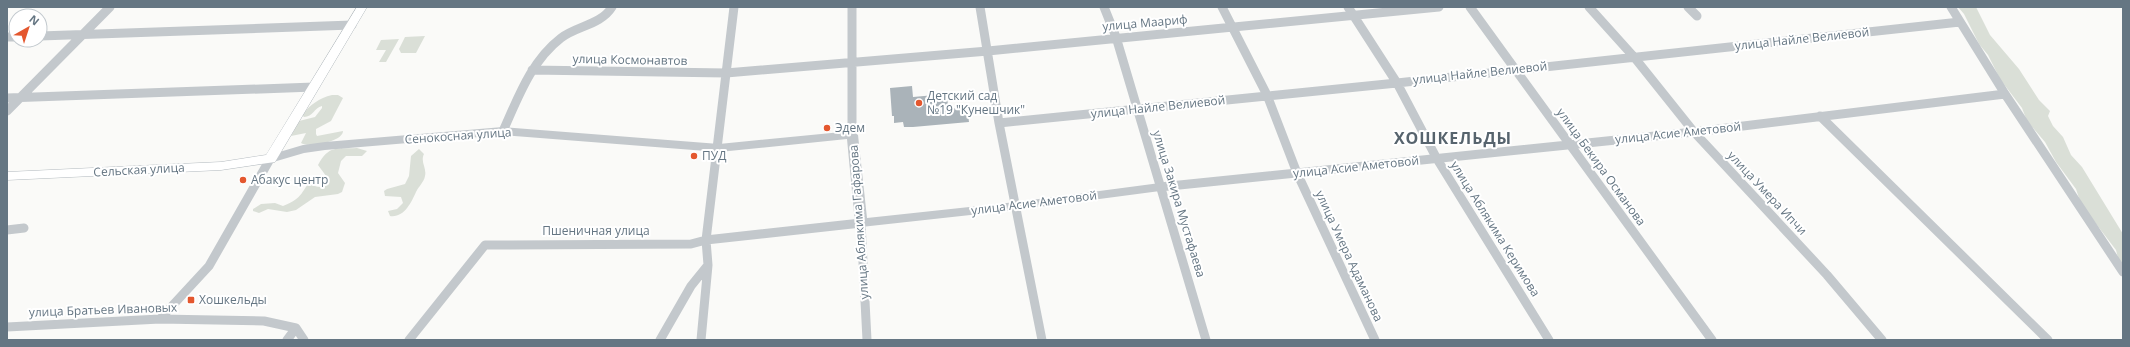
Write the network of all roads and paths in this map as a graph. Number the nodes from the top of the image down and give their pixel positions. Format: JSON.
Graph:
{"nodes":[{"id":1,"x":110,"y":7,"type":"edge"},
{"id":2,"x":362,"y":7,"type":"edge"},
{"id":3,"x":612,"y":7,"type":"edge"},
{"id":4,"x":734,"y":7,"type":"edge"},
{"id":5,"x":852,"y":7,"type":"edge"},
{"id":6,"x":980,"y":7,"type":"edge"},
{"id":7,"x":1104,"y":7,"type":"edge"},
{"id":8,"x":1222,"y":7,"type":"edge"},
{"id":9,"x":1439,"y":7,"type":"edge"},
{"id":10,"x":1470,"y":7,"type":"edge"},
{"id":11,"x":1589,"y":7,"type":"edge"},
{"id":12,"x":1688,"y":7,"type":"edge"},
{"id":13,"x":1951,"y":7,"type":"edge"},
{"id":14,"x":1350,"y":10,"type":"edge"},
{"id":15,"x":1697,"y":16,"type":"dead end"},
{"id":16,"x":1960,"y":22,"type":"junction"},
{"id":17,"x":352,"y":25,"type":"junction"},
{"id":18,"x":1231,"y":27,"type":"junction"},
{"id":19,"x":84,"y":34,"type":"junction"},
{"id":20,"x":48,"y":36,"type":"edge"},
{"id":21,"x":1116,"y":37,"type":"junction"},
{"id":22,"x":988,"y":51,"type":"junction"},
{"id":23,"x":1634,"y":57,"type":"junction"},
{"id":24,"x":853,"y":63,"type":"junction"},
{"id":25,"x":1515,"y":69,"type":"junction"},
{"id":26,"x":532,"y":70,"type":"junction"},
{"id":27,"x":726,"y":73,"type":"junction"},
{"id":28,"x":1397,"y":82,"type":"junction"},
{"id":29,"x":314,"y":88,"type":"junction"},
{"id":30,"x":2005,"y":94,"type":"junction"},
{"id":31,"x":1267,"y":95,"type":"junction"},
{"id":32,"x":21,"y":97,"type":"junction"},
{"id":33,"x":7,"y":98,"type":"edge"},
{"id":34,"x":1137,"y":109,"type":"junction"},
{"id":35,"x":7,"y":112,"type":"edge"},
{"id":36,"x":1820,"y":116,"type":"junction"},
{"id":37,"x":999,"y":123,"type":"junction"},
{"id":38,"x":503,"y":131,"type":"junction"},
{"id":39,"x":1694,"y":132,"type":"junction"},
{"id":40,"x":852,"y":135,"type":"junction"},
{"id":41,"x":1570,"y":145,"type":"junction"},
{"id":42,"x":719,"y":148,"type":"junction"},
{"id":43,"x":270,"y":159,"type":"junction"},
{"id":44,"x":1437,"y":159,"type":"junction"},
{"id":45,"x":1297,"y":173,"type":"junction"},
{"id":46,"x":7,"y":176,"type":"edge"},
{"id":47,"x":1160,"y":187,"type":"junction"},
{"id":48,"x":1016,"y":206,"type":"junction"},
{"id":49,"x":860,"y":223,"type":"junction"},
{"id":50,"x":24,"y":228,"type":"dead end"},
{"id":51,"x":7,"y":230,"type":"edge"},
{"id":52,"x":706,"y":240,"type":"junction"},
{"id":53,"x":708,"y":264,"type":"junction"},
{"id":54,"x":2123,"y":272,"type":"edge"},
{"id":55,"x":160,"y":319,"type":"junction"},
{"id":56,"x":7,"y":327,"type":"edge"},
{"id":57,"x":296,"y":328,"type":"junction"},
{"id":58,"x":287,"y":340,"type":"edge"},
{"id":59,"x":304,"y":340,"type":"edge"},
{"id":60,"x":409,"y":340,"type":"edge"},
{"id":61,"x":660,"y":340,"type":"edge"},
{"id":62,"x":701,"y":340,"type":"edge"},
{"id":63,"x":867,"y":340,"type":"edge"},
{"id":64,"x":1042,"y":340,"type":"edge"},
{"id":65,"x":1206,"y":340,"type":"edge"},
{"id":66,"x":1376,"y":340,"type":"edge"},
{"id":67,"x":1549,"y":340,"type":"edge"},
{"id":68,"x":1712,"y":340,"type":"edge"},
{"id":69,"x":1882,"y":340,"type":"edge"},
{"id":70,"x":2048,"y":340,"type":"edge"}],
"edges":[{"from":1,"to":19,"type":"street"},
{"from":2,"to":17,"type":"main road"},
{"from":3,"to":26,"type":"street"},
{"from":4,"to":27,"type":"street"},
{"from":5,"to":24,"type":"street","name":"улица Аблякима Гафарова"},
{"from":6,"to":22,"type":"street"},
{"from":7,"to":21,"type":"street","name":"улица Закира Мустафаева"},
{"from":8,"to":18,"type":"street","name":"улица Умера Адаманова"},
{"from":9,"to":14,"type":"street","name":"улица Маариф"},
{"from":10,"to":25,"type":"street","name":"улица Бекира Османова"},
{"from":11,"to":23,"type":"street","name":"улица Умера Ипчи"},
{"from":12,"to":15,"type":"street"},
{"from":13,"to":16,"type":"street"},
{"from":14,"to":18,"type":"street","name":"улица Маариф"},
{"from":14,"to":28,"type":"street","name":"улица Аблякима Керимова"},
{"from":16,"to":23,"type":"street","name":"улица Найле Велиевой"},
{"from":16,"to":30,"type":"street"},
{"from":17,"to":19,"type":"street"},
{"from":17,"to":29,"type":"main road"},
{"from":18,"to":21,"type":"street","name":"улица Маариф"},
{"from":18,"to":31,"type":"street","name":"улица Умера Адаманова"},
{"from":19,"to":20,"type":"street"},
{"from":19,"to":32,"type":"street"},
{"from":21,"to":22,"type":"street","name":"улица Маариф"},
{"from":21,"to":34,"type":"street","name":"улица Закира Мустафаева"},
{"from":22,"to":24,"type":"street","name":"улица Маариф"},
{"from":22,"to":37,"type":"street"},
{"from":23,"to":25,"type":"street","name":"улица Найле Велиевой"},
{"from":23,"to":39,"type":"street","name":"улица Умера Ипчи"},
{"from":24,"to":27,"type":"street","name":"улица Космонавтов"},
{"from":24,"to":40,"type":"street","name":"улица Аблякима Гафарова"},
{"from":25,"to":28,"type":"street","name":"улица Найле Велиевой"},
{"from":25,"to":41,"type":"street","name":"улица Бекира Османова"},
{"from":26,"to":27,"type":"street","name":"улица Космонавтов"},
{"from":26,"to":38,"type":"street"},
{"from":27,"to":42,"type":"street"},
{"from":28,"to":31,"type":"street","name":"улица Найле Велиевой"},
{"from":28,"to":44,"type":"street","name":"улица Аблякима Керимова"},
{"from":29,"to":32,"type":"street"},
{"from":29,"to":43,"type":"main road"},
{"from":30,"to":36,"type":"street","name":"улица Асие Аметовой"},
{"from":30,"to":54,"type":"street"},
{"from":31,"to":34,"type":"street","name":"улица Найле Велиевой"},
{"from":31,"to":45,"type":"street","name":"улица Умера Адаманова"},
{"from":32,"to":33,"type":"street"},
{"from":32,"to":35,"type":"street"},
{"from":34,"to":37,"type":"street","name":"улица Найле Велиевой"},
{"from":34,"to":47,"type":"street","name":"улица Закира Мустафаева"},
{"from":36,"to":39,"type":"street","name":"улица Асие Аметовой"},
{"from":36,"to":70,"type":"street"},
{"from":37,"to":48,"type":"street"},
{"from":38,"to":42,"type":"street","name":"Сенокосная улица"},
{"from":38,"to":43,"type":"street","name":"Сенокосная улица"},
{"from":39,"to":41,"type":"street","name":"улица Асие Аметовой"},
{"from":39,"to":69,"type":"street","name":"улица Умера Ипчи"},
{"from":40,"to":42,"type":"street"},
{"from":40,"to":49,"type":"street","name":"улица Аблякима Гафарова"},
{"from":41,"to":44,"type":"street","name":"улица Асие Аметовой"},
{"from":41,"to":68,"type":"street","name":"улица Бекира Османова"},
{"from":42,"to":52,"type":"street"},
{"from":43,"to":46,"type":"main road","name":"Сельская улица"},
{"from":43,"to":55,"type":"street"},
{"from":44,"to":45,"type":"street","name":"улица Асие Аметовой"},
{"from":44,"to":67,"type":"street","name":"улица Аблякима Керимова"},
{"from":45,"to":47,"type":"street","name":"улица Асие Аметовой"},
{"from":45,"to":66,"type":"street","name":"улица Умера Адаманова"},
{"from":47,"to":48,"type":"street","name":"улица Асие Аметовой"},
{"from":47,"to":65,"type":"street","name":"улица Закира Мустафаева"},
{"from":48,"to":49,"type":"street","name":"улица Асие Аметовой"},
{"from":48,"to":64,"type":"street"},
{"from":49,"to":52,"type":"street","name":"улица Асие Аметовой"},
{"from":49,"to":63,"type":"street","name":"улица Аблякима Гафарова"},
{"from":50,"to":51,"type":"street"},
{"from":52,"to":53,"type":"street"},
{"from":52,"to":60,"type":"street","name":"Пшеничная улица"},
{"from":53,"to":61,"type":"street"},
{"from":53,"to":62,"type":"street"},
{"from":55,"to":56,"type":"street","name":"улица Братьев Ивановых"},
{"from":55,"to":57,"type":"street","name":"улица Братьев Ивановых"},
{"from":57,"to":58,"type":"street"},
{"from":57,"to":59,"type":"street"}]}
